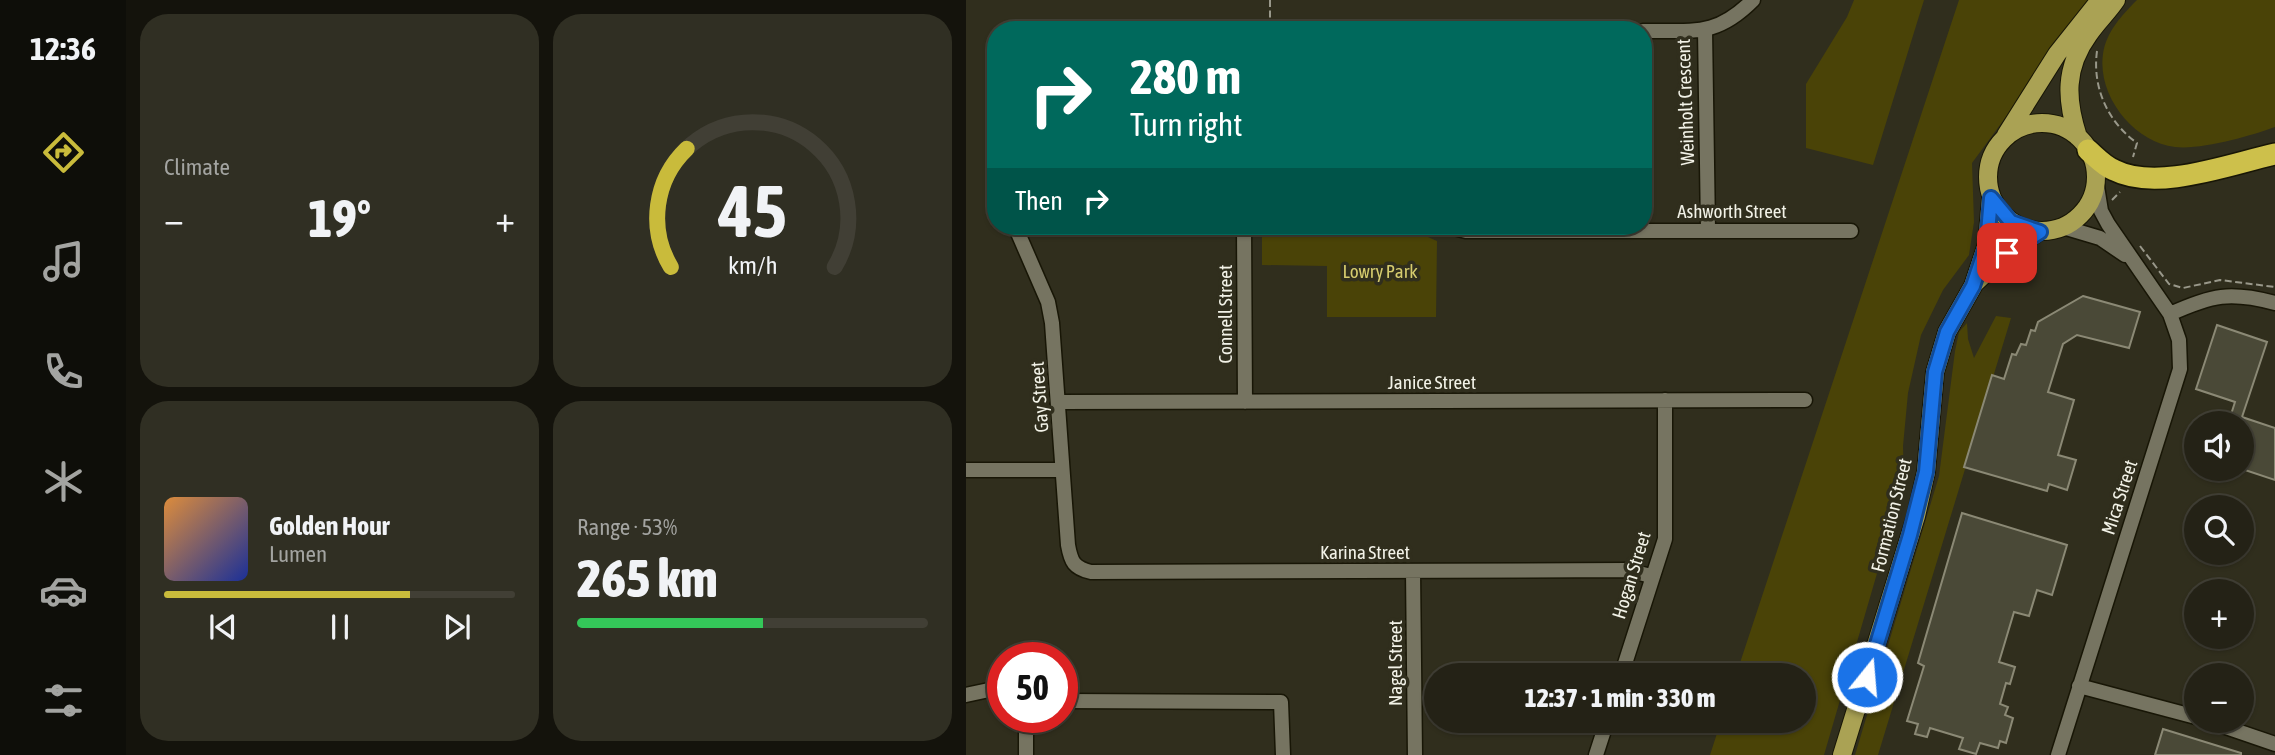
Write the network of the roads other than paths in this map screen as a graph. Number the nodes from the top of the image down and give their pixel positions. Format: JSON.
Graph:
{"nodes":[{"id":1,"x":1754,"y":0,"type":"edge"},
{"id":2,"x":2100,"y":0,"type":"edge"},
{"id":3,"x":2116,"y":0,"type":"edge"},
{"id":4,"x":1705,"y":30,"type":"junction"},
{"id":5,"x":1652,"y":31,"type":"edge"},
{"id":6,"x":2004,"y":138,"type":"junction"},
{"id":7,"x":2083,"y":143,"type":"junction"},
{"id":8,"x":2275,"y":154,"type":"edge"},
{"id":9,"x":2096,"y":180,"type":"junction"},
{"id":10,"x":1991,"y":198,"type":"junction"},
{"id":11,"x":2063,"y":227,"type":"junction"},
{"id":12,"x":1652,"y":230,"type":"edge"},
{"id":13,"x":1708,"y":230,"type":"junction"},
{"id":14,"x":1851,"y":231,"type":"dead end"},
{"id":15,"x":2040,"y":232,"type":"junction"},
{"id":16,"x":1019,"y":235,"type":"edge"},
{"id":17,"x":1244,"y":235,"type":"edge"},
{"id":18,"x":2132,"y":259,"type":"junction"},
{"id":19,"x":1973,"y":286,"type":"junction"},
{"id":20,"x":2275,"y":303,"type":"edge"},
{"id":21,"x":2170,"y":314,"type":"junction"},
{"id":22,"x":1665,"y":400,"type":"junction"},
{"id":23,"x":1805,"y":400,"type":"dead end"},
{"id":24,"x":1060,"y":402,"type":"junction"},
{"id":25,"x":1245,"y":402,"type":"junction"},
{"id":26,"x":966,"y":470,"type":"edge"},
{"id":27,"x":1062,"y":470,"type":"junction"},
{"id":28,"x":1078,"y":569,"type":"joint"},
{"id":29,"x":1413,"y":571,"type":"junction"},
{"id":30,"x":1651,"y":576,"type":"junction"},
{"id":31,"x":1625,"y":663,"type":"edge"},
{"id":32,"x":2079,"y":686,"type":"junction"},
{"id":33,"x":987,"y":690,"type":"edge"},
{"id":34,"x":966,"y":695,"type":"edge"},
{"id":35,"x":1078,"y":701,"type":"edge"},
{"id":36,"x":2184,"y":714,"type":"edge"},
{"id":37,"x":1026,"y":733,"type":"edge"},
{"id":38,"x":1603,"y":733,"type":"edge"},
{"id":39,"x":2243,"y":733,"type":"edge"},
{"id":40,"x":2275,"y":744,"type":"edge"},
{"id":41,"x":1026,"y":755,"type":"edge"},
{"id":42,"x":1283,"y":755,"type":"edge"},
{"id":43,"x":1415,"y":755,"type":"edge"},
{"id":44,"x":1596,"y":755,"type":"edge"},
{"id":45,"x":1842,"y":755,"type":"edge"},
{"id":46,"x":2057,"y":755,"type":"edge"}],
"edges":[{"from":1,"to":4,"type":"street"},
{"from":2,"to":6,"type":"main road"},
{"from":3,"to":7,"type":"main road"},
{"from":4,"to":5,"type":"street","name":"Weinholt Crescent"},
{"from":4,"to":13,"type":"street","name":"Weinholt Crescent"},
{"from":6,"to":7,"type":"main road"},
{"from":6,"to":10,"type":"main road"},
{"from":7,"to":8,"type":"highway"},
{"from":7,"to":9,"type":"main road"},
{"from":9,"to":11,"type":"main road"},
{"from":9,"to":18,"type":"street","name":"Mica Street"},
{"from":10,"to":15,"type":"main road"},
{"from":10,"to":19,"type":"main road","name":"Formation Street"},
{"from":11,"to":15,"type":"main road"},
{"from":11,"to":18,"type":"street","name":"Mica Street"},
{"from":12,"to":13,"type":"street","name":"Ashworth Street"},
{"from":13,"to":14,"type":"street","name":"Ashworth Street"},
{"from":15,"to":19,"type":"main road","name":"Formation Street"},
{"from":16,"to":24,"type":"street","name":"Gay Street"},
{"from":17,"to":25,"type":"street","name":"Connell Street"},
{"from":18,"to":21,"type":"street","name":"Mica Street"},
{"from":19,"to":45,"type":"main road","name":"Formation Street"},
{"from":20,"to":21,"type":"street"},
{"from":21,"to":32,"type":"street","name":"Mica Street"},
{"from":22,"to":23,"type":"street","name":"Janice Street"},
{"from":22,"to":25,"type":"street","name":"Janice Street"},
{"from":22,"to":30,"type":"street","name":"Hogan Street"},
{"from":24,"to":25,"type":"street","name":"Janice Street"},
{"from":24,"to":27,"type":"street","name":"Gay Street"},
{"from":26,"to":27,"type":"street"},
{"from":27,"to":28,"type":"street","name":"Gay Street"},
{"from":28,"to":29,"type":"street","name":"Karina Street"},
{"from":29,"to":30,"type":"street","name":"Karina Street"},
{"from":29,"to":43,"type":"street","name":"Nagel Street"},
{"from":30,"to":31,"type":"street","name":"Hogan Street"},
{"from":32,"to":36,"type":"street"},
{"from":32,"to":46,"type":"street","name":"Mica Street"},
{"from":33,"to":34,"type":"street"},
{"from":35,"to":42,"type":"street"},
{"from":37,"to":41,"type":"street"},
{"from":38,"to":44,"type":"street"},
{"from":39,"to":40,"type":"street"}]}
